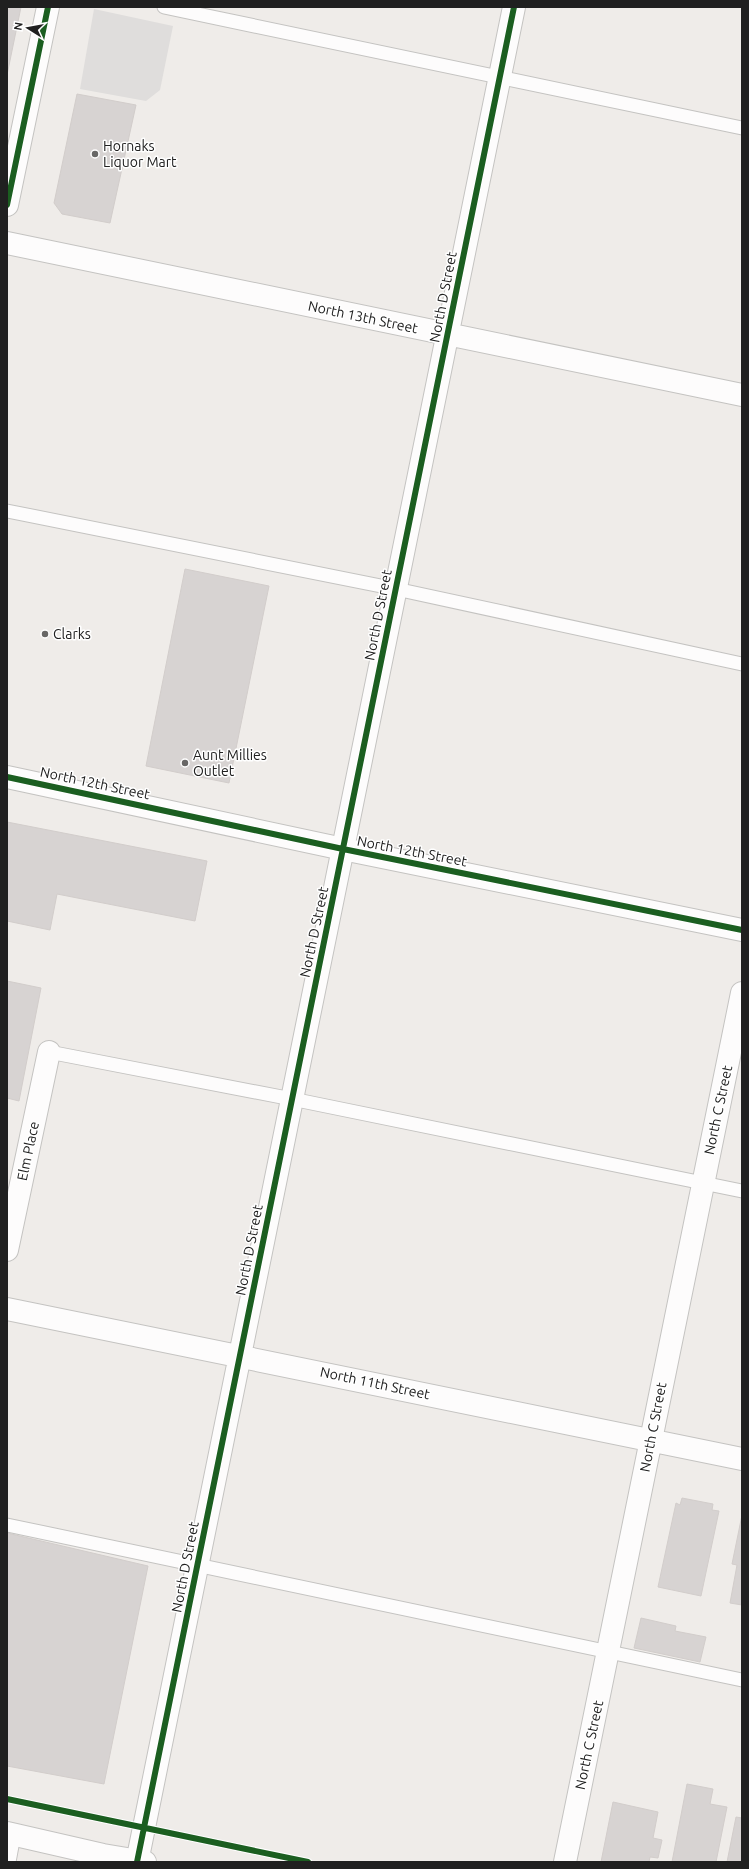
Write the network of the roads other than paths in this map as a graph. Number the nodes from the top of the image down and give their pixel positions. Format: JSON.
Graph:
{"nodes":[{"id":1,"x":48,"y":7,"type":"edge"},
{"id":2,"x":164,"y":7,"type":"edge"},
{"id":3,"x":514,"y":7,"type":"edge"},
{"id":4,"x":500,"y":77,"type":"junction"},
{"id":5,"x":742,"y":128,"type":"edge"},
{"id":6,"x":7,"y":205,"type":"edge"},
{"id":7,"x":7,"y":242,"type":"edge"},
{"id":8,"x":448,"y":334,"type":"junction"},
{"id":9,"x":742,"y":395,"type":"edge"},
{"id":10,"x":7,"y":512,"type":"edge"},
{"id":11,"x":396,"y":589,"type":"junction"},
{"id":12,"x":742,"y":664,"type":"edge"},
{"id":13,"x":7,"y":777,"type":"edge"},
{"id":14,"x":343,"y":849,"type":"junction"},
{"id":15,"x":742,"y":930,"type":"edge"},
{"id":16,"x":742,"y":993,"type":"edge"},
{"id":17,"x":49,"y":1052,"type":"joint"},
{"id":18,"x":292,"y":1099,"type":"junction"},
{"id":19,"x":703,"y":1183,"type":"junction"},
{"id":20,"x":742,"y":1191,"type":"edge"},
{"id":21,"x":7,"y":1250,"type":"edge"},
{"id":22,"x":7,"y":1309,"type":"edge"},
{"id":23,"x":240,"y":1356,"type":"junction"},
{"id":24,"x":651,"y":1440,"type":"junction"},
{"id":25,"x":742,"y":1458,"type":"edge"},
{"id":26,"x":7,"y":1525,"type":"edge"},
{"id":27,"x":197,"y":1565,"type":"junction"},
{"id":28,"x":607,"y":1653,"type":"junction"},
{"id":29,"x":742,"y":1680,"type":"edge"},
{"id":30,"x":11,"y":1834,"type":"edge"},
{"id":31,"x":9,"y":1862,"type":"edge"},
{"id":32,"x":140,"y":1862,"type":"edge"},
{"id":33,"x":565,"y":1862,"type":"edge"}],
"edges":[{"from":1,"to":6,"type":"street"},
{"from":2,"to":4,"type":"lane"},
{"from":3,"to":4,"type":"street","name":"North D Street"},
{"from":4,"to":5,"type":"lane"},
{"from":4,"to":8,"type":"street","name":"North D Street"},
{"from":7,"to":8,"type":"street","name":"North 13th Street"},
{"from":8,"to":9,"type":"street","name":"North 13th Street"},
{"from":8,"to":11,"type":"street","name":"North D Street"},
{"from":10,"to":11,"type":"lane"},
{"from":11,"to":12,"type":"lane"},
{"from":11,"to":14,"type":"street","name":"North D Street"},
{"from":13,"to":14,"type":"street","name":"North 12th Street"},
{"from":14,"to":15,"type":"street","name":"North 12th Street"},
{"from":14,"to":18,"type":"street","name":"North D Street"},
{"from":16,"to":19,"type":"street","name":"North C Street"},
{"from":17,"to":18,"type":"lane"},
{"from":17,"to":21,"type":"street","name":"Elm Place"},
{"from":18,"to":19,"type":"lane"},
{"from":18,"to":23,"type":"street","name":"North D Street"},
{"from":19,"to":20,"type":"lane"},
{"from":19,"to":24,"type":"street","name":"North C Street"},
{"from":22,"to":23,"type":"street","name":"North 11th Street"},
{"from":23,"to":24,"type":"street","name":"North 11th Street"},
{"from":23,"to":27,"type":"street","name":"North D Street"},
{"from":24,"to":25,"type":"street","name":"North 11th Street"},
{"from":24,"to":28,"type":"street","name":"North C Street"},
{"from":26,"to":27,"type":"lane"},
{"from":27,"to":28,"type":"lane"},
{"from":27,"to":32,"type":"street","name":"North D Street"},
{"from":28,"to":29,"type":"lane"},
{"from":28,"to":33,"type":"street","name":"North C Street"},
{"from":30,"to":31,"type":"lane"},
{"from":30,"to":32,"type":"street"}]}
